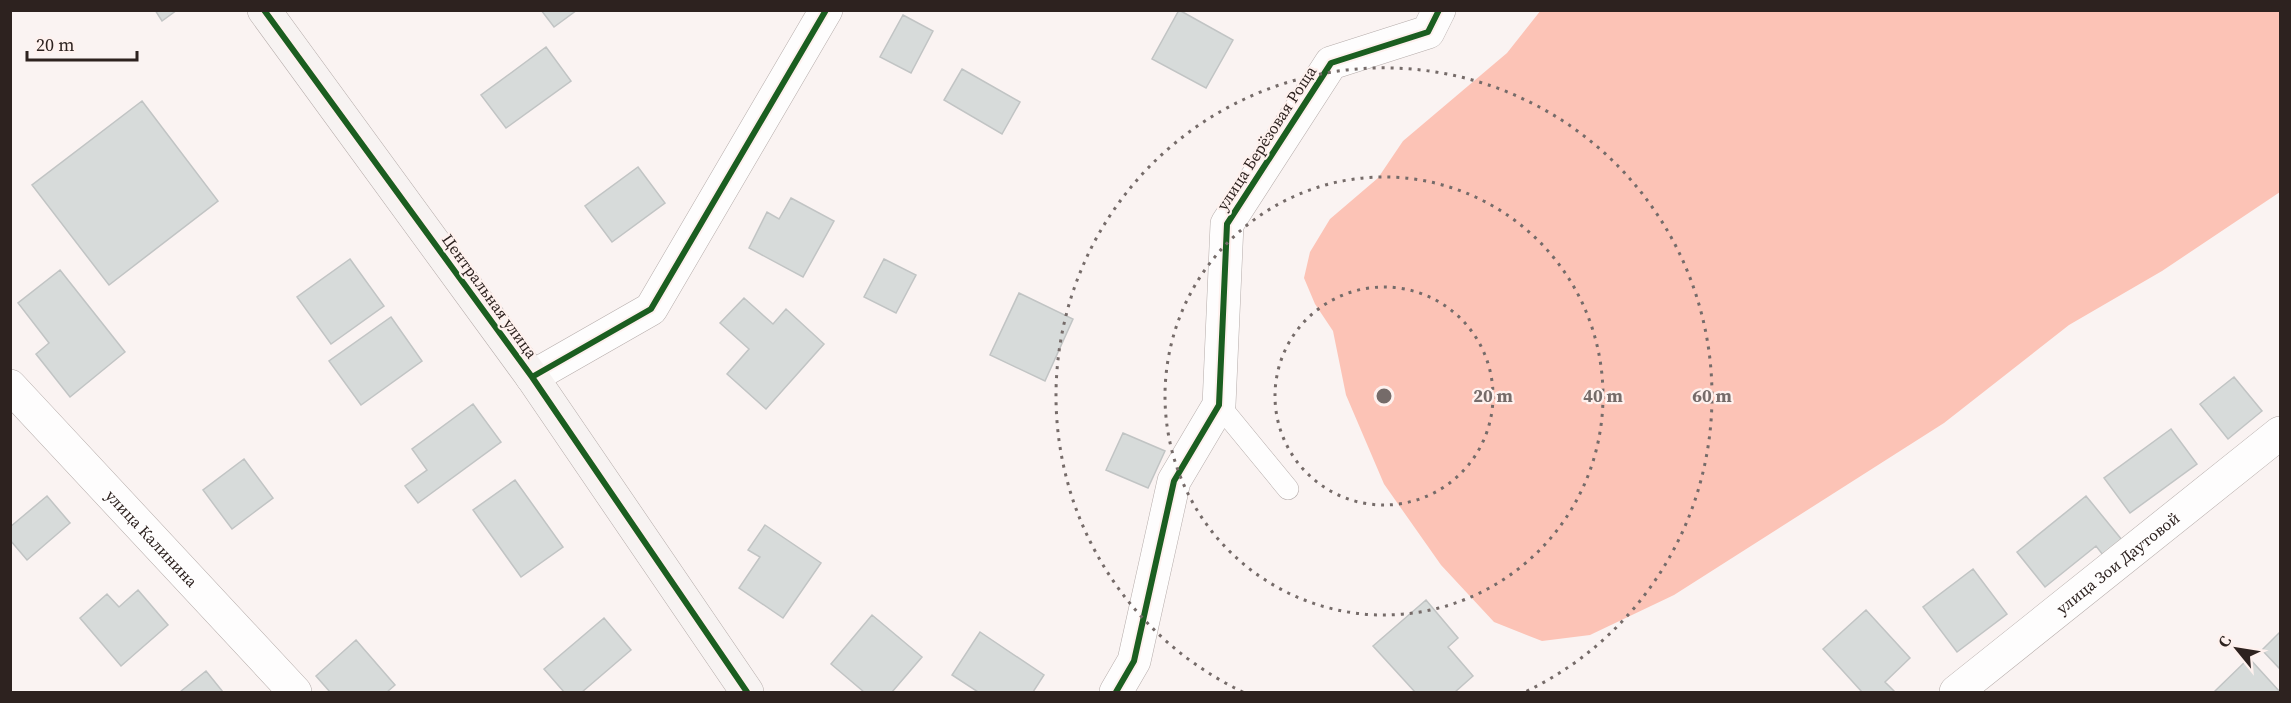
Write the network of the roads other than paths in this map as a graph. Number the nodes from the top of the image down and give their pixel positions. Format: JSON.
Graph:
{"nodes":[{"id":1,"x":264,"y":10,"type":"edge"},
{"id":2,"x":826,"y":10,"type":"edge"},
{"id":3,"x":1439,"y":10,"type":"edge"},
{"id":4,"x":532,"y":377,"type":"junction"},
{"id":5,"x":10,"y":386,"type":"edge"},
{"id":6,"x":1218,"y":405,"type":"junction"},
{"id":7,"x":2280,"y":433,"type":"edge"},
{"id":8,"x":1288,"y":489,"type":"dead end"},
{"id":9,"x":295,"y":693,"type":"edge"},
{"id":10,"x":747,"y":693,"type":"edge"},
{"id":11,"x":1116,"y":693,"type":"edge"},
{"id":12,"x":1956,"y":693,"type":"edge"}],
"edges":[{"from":1,"to":4,"type":"street","name":"Центральная улица"},
{"from":2,"to":4,"type":"street"},
{"from":3,"to":6,"type":"street","name":"улица Берёзовая Роща"},
{"from":4,"to":10,"type":"street","name":"Центральная улица"},
{"from":5,"to":9,"type":"street","name":"улица Калинина"},
{"from":6,"to":8,"type":"lane"},
{"from":6,"to":11,"type":"street","name":"улица Берёзовая Роща"},
{"from":7,"to":12,"type":"street","name":"улица Зои Даутовой"}]}
